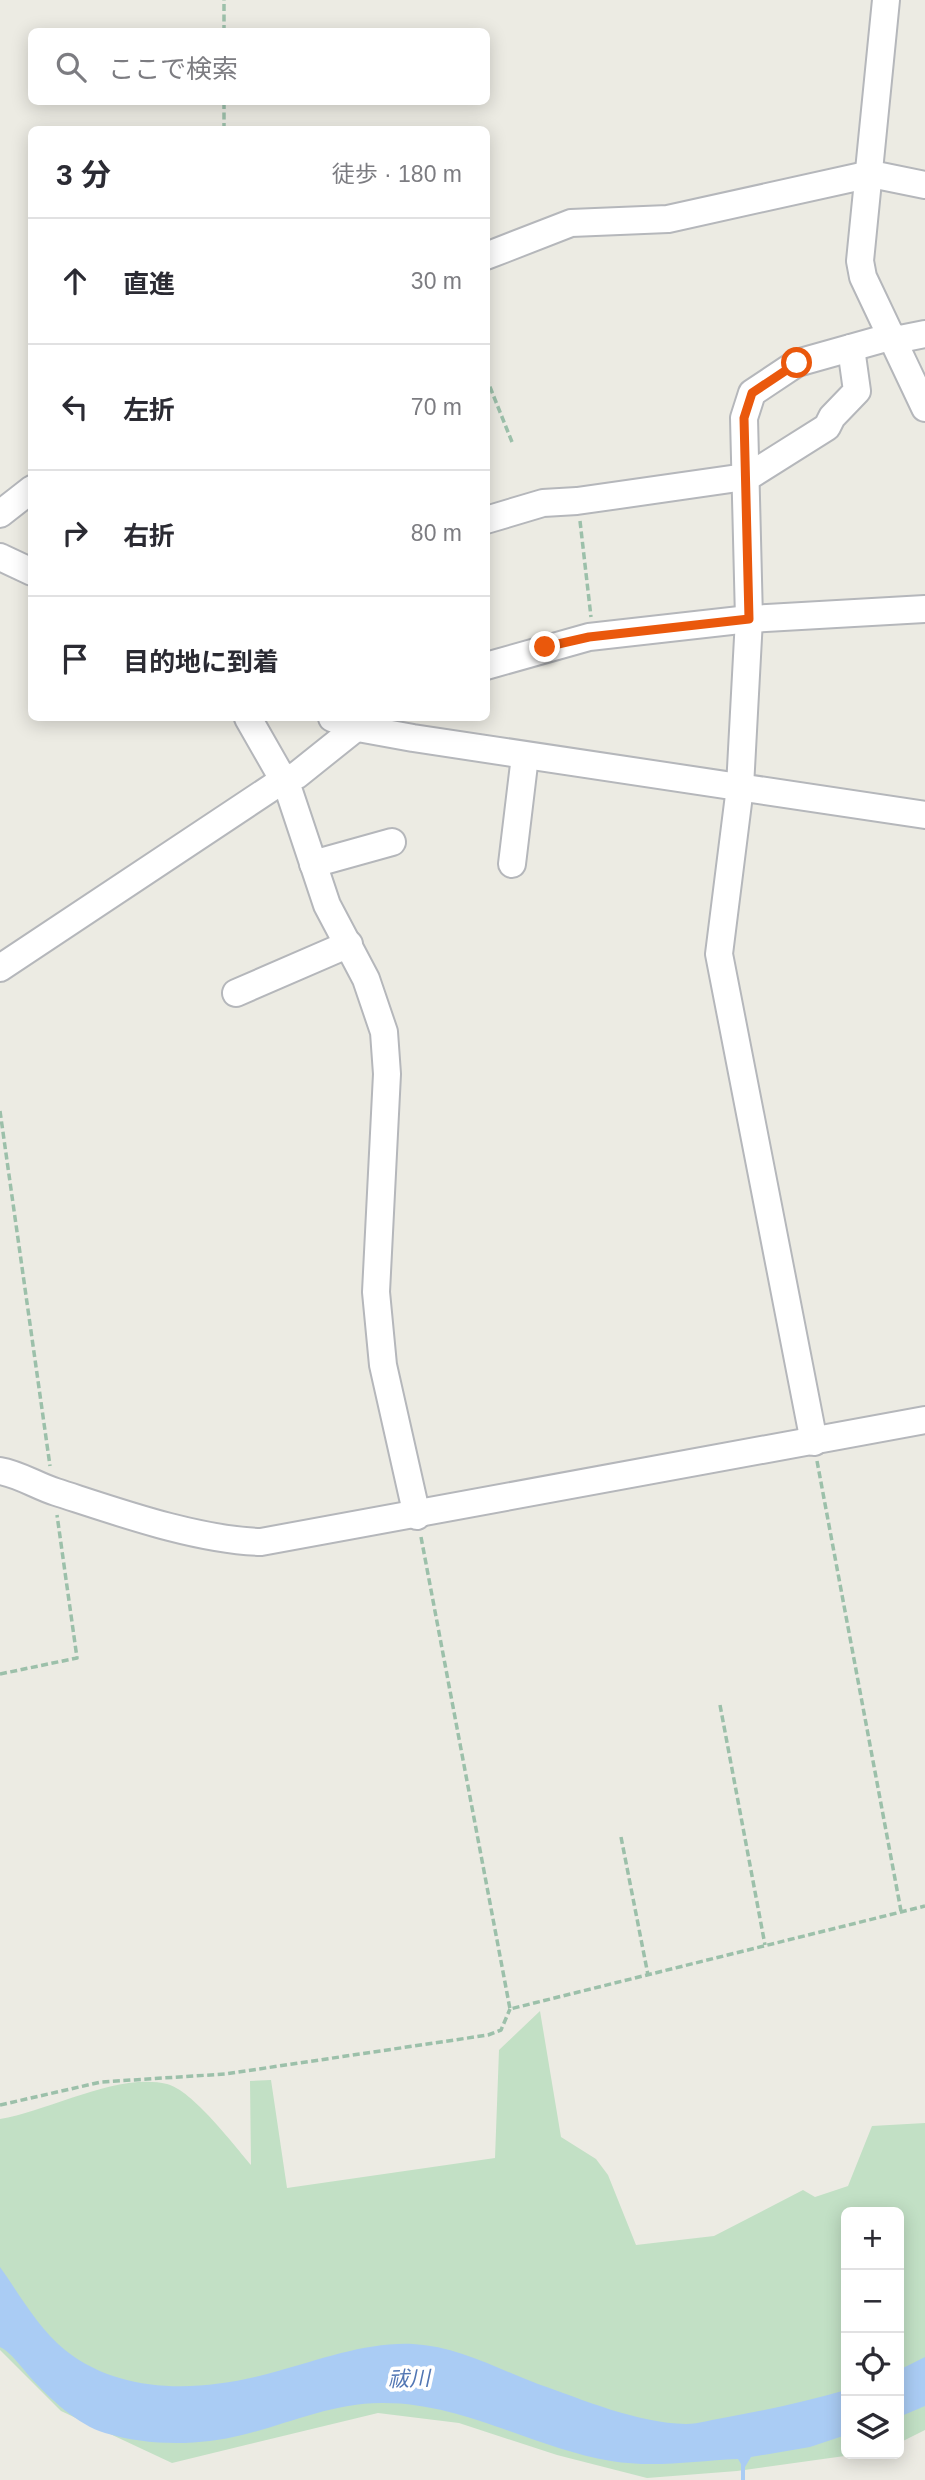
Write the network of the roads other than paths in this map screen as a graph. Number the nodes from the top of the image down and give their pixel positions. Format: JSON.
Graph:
{"nodes":[{"id":1,"x":886,"y":0,"type":"edge"},
{"id":2,"x":870,"y":174,"type":"junction"},
{"id":3,"x":925,"y":185,"type":"edge"},
{"id":4,"x":490,"y":254,"type":"edge"},
{"id":5,"x":925,"y":334,"type":"edge"},
{"id":6,"x":894,"y":338,"type":"junction"},
{"id":7,"x":851,"y":348,"type":"junction"},
{"id":8,"x":925,"y":408,"type":"edge"},
{"id":9,"x":745,"y":477,"type":"junction"},
{"id":10,"x":28,"y":492,"type":"edge"},
{"id":11,"x":0,"y":514,"type":"edge"},
{"id":12,"x":490,"y":519,"type":"edge"},
{"id":13,"x":0,"y":557,"type":"edge"},
{"id":14,"x":28,"y":570,"type":"edge"},
{"id":15,"x":925,"y":609,"type":"edge"},
{"id":16,"x":749,"y":619,"type":"junction"},
{"id":17,"x":490,"y":666,"type":"edge"},
{"id":18,"x":250,"y":721,"type":"edge"},
{"id":19,"x":360,"y":721,"type":"edge"},
{"id":20,"x":525,"y":756,"type":"junction"},
{"id":21,"x":283,"y":780,"type":"junction"},
{"id":22,"x":740,"y":787,"type":"junction"},
{"id":23,"x":925,"y":815,"type":"edge"},
{"id":24,"x":392,"y":842,"type":"dead end"},
{"id":25,"x":313,"y":864,"type":"junction"},
{"id":26,"x":512,"y":864,"type":"dead end"},
{"id":27,"x":349,"y":944,"type":"junction"},
{"id":28,"x":0,"y":968,"type":"edge"},
{"id":29,"x":236,"y":993,"type":"dead end"},
{"id":30,"x":925,"y":1420,"type":"edge"},
{"id":31,"x":814,"y":1442,"type":"junction"},
{"id":32,"x":0,"y":1471,"type":"edge"},
{"id":33,"x":417,"y":1516,"type":"junction"}],
"edges":[{"from":1,"to":2,"type":"street"},
{"from":2,"to":3,"type":"street"},
{"from":2,"to":4,"type":"street"},
{"from":2,"to":6,"type":"street"},
{"from":5,"to":6,"type":"street"},
{"from":6,"to":7,"type":"street"},
{"from":6,"to":8,"type":"street"},
{"from":7,"to":9,"type":"street"},
{"from":7,"to":9,"type":"street"},
{"from":9,"to":12,"type":"street"},
{"from":9,"to":16,"type":"street"},
{"from":10,"to":11,"type":"street"},
{"from":13,"to":14,"type":"street"},
{"from":15,"to":16,"type":"street"},
{"from":16,"to":17,"type":"street"},
{"from":16,"to":22,"type":"street"},
{"from":18,"to":21,"type":"street"},
{"from":19,"to":20,"type":"street"},
{"from":19,"to":21,"type":"street"},
{"from":20,"to":22,"type":"street"},
{"from":20,"to":26,"type":"street"},
{"from":21,"to":25,"type":"street"},
{"from":21,"to":28,"type":"street"},
{"from":22,"to":23,"type":"street"},
{"from":22,"to":31,"type":"street"},
{"from":24,"to":25,"type":"street"},
{"from":25,"to":27,"type":"street"},
{"from":27,"to":29,"type":"street"},
{"from":27,"to":33,"type":"street"},
{"from":30,"to":31,"type":"street"},
{"from":31,"to":33,"type":"street"},
{"from":32,"to":33,"type":"street"}]}
